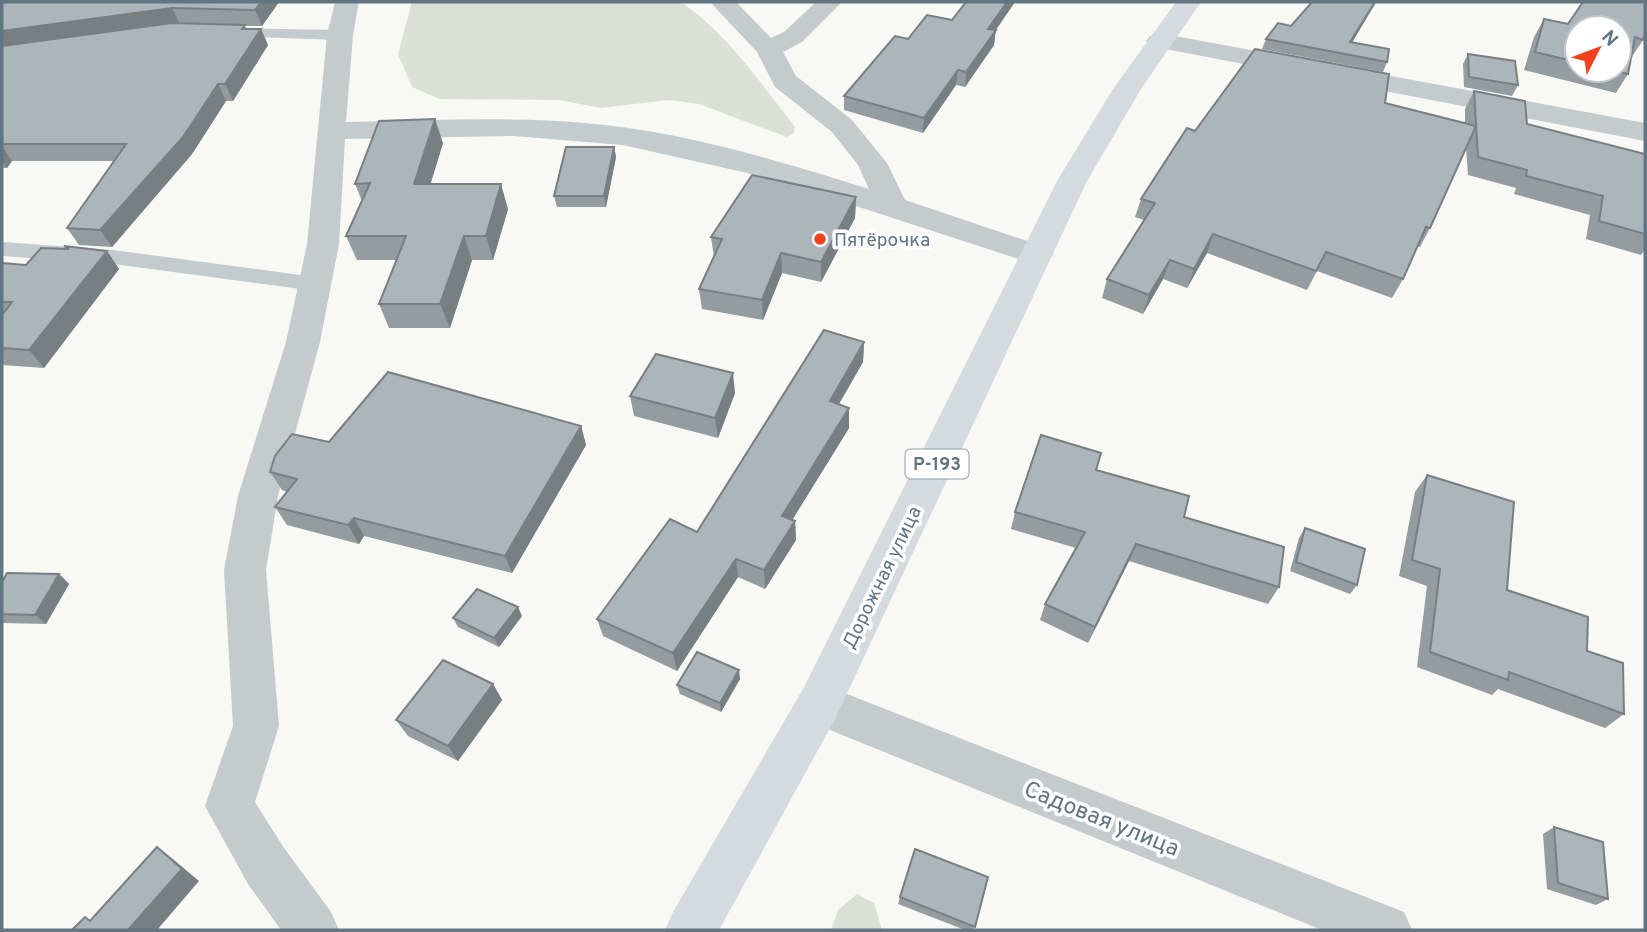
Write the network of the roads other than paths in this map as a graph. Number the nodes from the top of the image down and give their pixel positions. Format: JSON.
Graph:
{"nodes":[{"id":1,"x":348,"y":2,"type":"edge"},
{"id":2,"x":722,"y":2,"type":"edge"},
{"id":3,"x":830,"y":2,"type":"edge"},
{"id":4,"x":1189,"y":2,"type":"edge"},
{"id":5,"x":212,"y":32,"type":"edge"},
{"id":6,"x":340,"y":35,"type":"junction"},
{"id":7,"x":1159,"y":41,"type":"junction"},
{"id":8,"x":768,"y":49,"type":"junction"},
{"id":9,"x":331,"y":131,"type":"junction"},
{"id":10,"x":1645,"y":132,"type":"edge"},
{"id":11,"x":893,"y":206,"type":"junction"},
{"id":12,"x":2,"y":248,"type":"edge"},
{"id":13,"x":1037,"y":255,"type":"junction"},
{"id":14,"x":315,"y":284,"type":"junction"},
{"id":15,"x":819,"y":704,"type":"junction"},
{"id":16,"x":313,"y":930,"type":"edge"},
{"id":17,"x":691,"y":930,"type":"edge"},
{"id":18,"x":1386,"y":930,"type":"edge"}],
"edges":[{"from":1,"to":6,"type":"street"},
{"from":2,"to":8,"type":"street"},
{"from":3,"to":8,"type":"street"},
{"from":4,"to":7,"type":"main road","name":"Дорожная улица","number":"Р-193"},
{"from":5,"to":6,"type":"lane"},
{"from":6,"to":9,"type":"street"},
{"from":7,"to":10,"type":"street"},
{"from":7,"to":13,"type":"main road","name":"Дорожная улица","number":"Р-193"},
{"from":8,"to":11,"type":"street"},
{"from":9,"to":11,"type":"street"},
{"from":9,"to":14,"type":"street"},
{"from":11,"to":13,"type":"street"},
{"from":12,"to":14,"type":"lane"},
{"from":13,"to":15,"type":"main road","name":"Дорожная улица","number":"Р-193"},
{"from":14,"to":16,"type":"street"},
{"from":15,"to":17,"type":"main road","name":"Дорожная улица","number":"Р-193"},
{"from":15,"to":18,"type":"street","name":"Садовая улица"}]}
